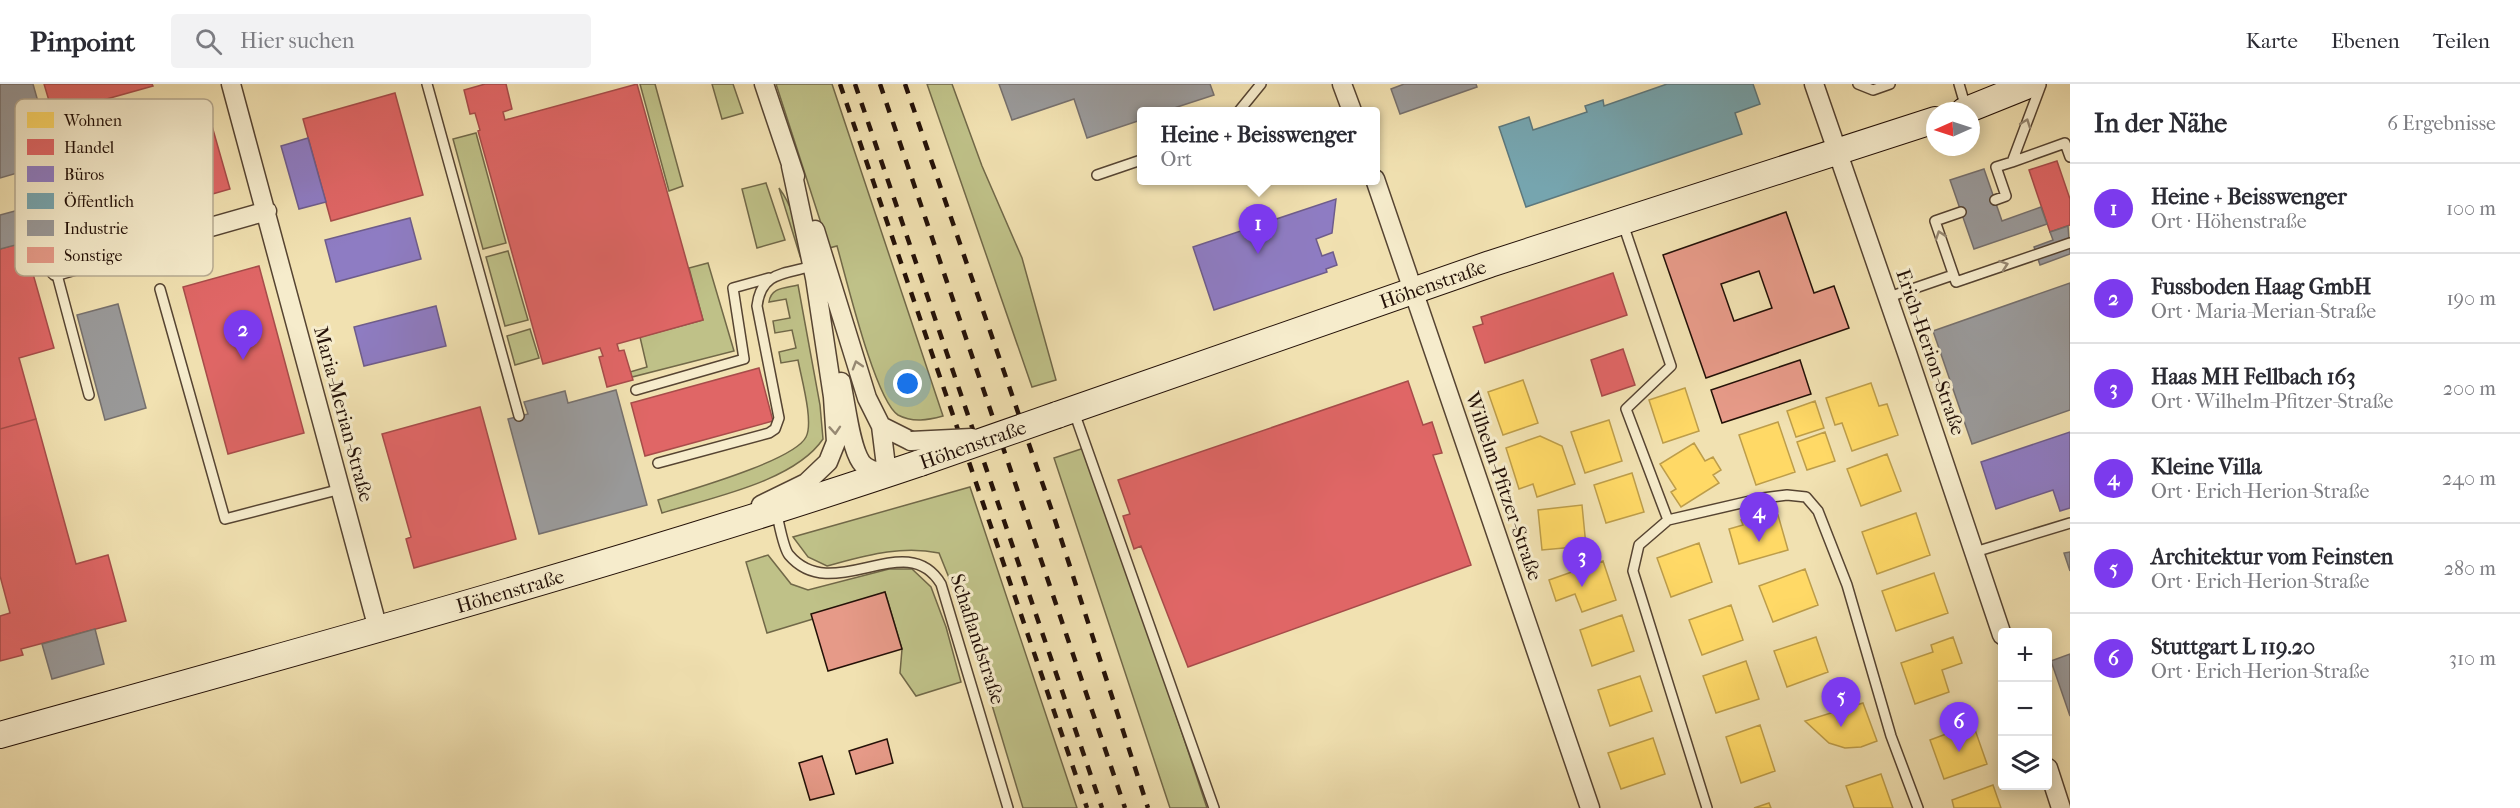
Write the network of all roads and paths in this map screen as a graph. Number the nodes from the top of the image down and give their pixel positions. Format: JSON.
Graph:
{"nodes":[{"id":1,"x":231,"y":84,"type":"edge"},
{"id":2,"x":428,"y":84,"type":"edge"},
{"id":3,"x":764,"y":84,"type":"edge"},
{"id":4,"x":1261,"y":84,"type":"edge"},
{"id":5,"x":1342,"y":84,"type":"edge"},
{"id":6,"x":1814,"y":84,"type":"edge"},
{"id":7,"x":1858,"y":84,"type":"edge"},
{"id":8,"x":1890,"y":84,"type":"edge"},
{"id":9,"x":1959,"y":84,"type":"edge"},
{"id":10,"x":2031,"y":84,"type":"edge"},
{"id":11,"x":2041,"y":84,"type":"edge"},
{"id":12,"x":1963,"y":102,"type":"edge"},
{"id":13,"x":1980,"y":105,"type":"edge"},
{"id":14,"x":1242,"y":107,"type":"edge"},
{"id":15,"x":1351,"y":107,"type":"edge"},
{"id":16,"x":1926,"y":123,"type":"edge"},
{"id":17,"x":1837,"y":153,"type":"junction"},
{"id":18,"x":2070,"y":157,"type":"edge"},
{"id":19,"x":1137,"y":161,"type":"edge"},
{"id":20,"x":2012,"y":162,"type":"junction"},
{"id":21,"x":791,"y":166,"type":"junction"},
{"id":22,"x":1097,"y":176,"type":"dead end"},
{"id":23,"x":1377,"y":185,"type":"edge"},
{"id":24,"x":1995,"y":200,"type":"dead end"},
{"id":25,"x":267,"y":211,"type":"junction"},
{"id":26,"x":1961,"y":212,"type":"dead end"},
{"id":27,"x":1622,"y":220,"type":"junction"},
{"id":28,"x":213,"y":226,"type":"edge"},
{"id":29,"x":2070,"y":243,"type":"edge"},
{"id":30,"x":814,"y":272,"type":"junction"},
{"id":31,"x":1953,"y":275,"type":"junction"},
{"id":32,"x":57,"y":276,"type":"edge"},
{"id":33,"x":769,"y":278,"type":"junction"},
{"id":34,"x":160,"y":289,"type":"dead end"},
{"id":35,"x":1413,"y":290,"type":"junction"},
{"id":36,"x":1889,"y":297,"type":"junction"},
{"id":37,"x":636,"y":390,"type":"dead end"},
{"id":38,"x":89,"y":395,"type":"dead end"},
{"id":39,"x":1065,"y":412,"type":"junction"},
{"id":40,"x":519,"y":416,"type":"dead end"},
{"id":41,"x":881,"y":426,"type":"junction"},
{"id":42,"x":916,"y":452,"type":"junction"},
{"id":43,"x":658,"y":463,"type":"dead end"},
{"id":44,"x":887,"y":474,"type":"junction"},
{"id":45,"x":341,"y":489,"type":"junction"},
{"id":46,"x":776,"y":511,"type":"junction"},
{"id":47,"x":1668,"y":520,"type":"junction"},
{"id":48,"x":2070,"y":523,"type":"edge"},
{"id":49,"x":711,"y":530,"type":"junction"},
{"id":50,"x":1975,"y":552,"type":"junction"},
{"id":51,"x":2000,"y":628,"type":"edge"},
{"id":52,"x":378,"y":629,"type":"junction"},
{"id":53,"x":0,"y":735,"type":"edge"},
{"id":54,"x":2052,"y":778,"type":"edge"},
{"id":55,"x":2063,"y":804,"type":"edge"},
{"id":56,"x":1008,"y":808,"type":"edge"},
{"id":57,"x":1214,"y":808,"type":"edge"},
{"id":58,"x":1590,"y":808,"type":"edge"},
{"id":59,"x":1707,"y":808,"type":"edge"},
{"id":60,"x":1918,"y":808,"type":"edge"}],
"edges":[{"from":1,"to":25,"type":"street","name":"Maria-Merian-Straße"},
{"from":2,"to":40,"type":"lane"},
{"from":3,"to":21,"type":"street"},
{"from":4,"to":14,"type":"lane"},
{"from":5,"to":15,"type":"street"},
{"from":6,"to":17,"type":"street","name":"Erich-Herion-Straße"},
{"from":7,"to":8,"type":"lane"},
{"from":9,"to":12,"type":"lane"},
{"from":10,"to":13,"type":"main road"},
{"from":20,"to":11,"type":"lane","one_way":true},
{"from":16,"to":17,"type":"main road","name":"Höhenstraße"},
{"from":17,"to":27,"type":"main road","name":"Höhenstraße"},
{"from":17,"to":36,"type":"street","name":"Erich-Herion-Straße"},
{"from":18,"to":20,"type":"lane"},
{"from":19,"to":22,"type":"lane"},
{"from":20,"to":24,"type":"lane"},
{"from":21,"to":30,"type":"street"},
{"from":41,"to":21,"type":"street","one_way":true},
{"from":23,"to":35,"type":"street","name":"Wilhelm-Pfitzer-Straße"},
{"from":25,"to":28,"type":"street"},
{"from":25,"to":45,"type":"street","name":"Maria-Merian-Straße"},
{"from":31,"to":26,"type":"lane","one_way":true},
{"from":27,"to":35,"type":"main road","name":"Höhenstraße"},
{"from":27,"to":47,"type":"lane"},
{"from":31,"to":29,"type":"lane","one_way":true},
{"from":30,"to":33,"type":"lane"},
{"from":30,"to":44,"type":"street"},
{"from":30,"to":49,"type":"street","one_way":true},
{"from":31,"to":36,"type":"lane"},
{"from":32,"to":38,"type":"lane"},
{"from":33,"to":37,"type":"lane"},
{"from":33,"to":43,"type":"lane"},
{"from":34,"to":45,"type":"lane"},
{"from":35,"to":39,"type":"main road","name":"Höhenstraße"},
{"from":35,"to":58,"type":"street","name":"Wilhelm-Pfitzer-Straße"},
{"from":36,"to":50,"type":"street","name":"Erich-Herion-Straße"},
{"from":39,"to":42,"type":"main road","name":"Höhenstraße","bridge":true},
{"from":39,"to":57,"type":"lane"},
{"from":41,"to":42,"type":"street"},
{"from":41,"to":44,"type":"street"},
{"from":42,"to":44,"type":"main road","name":"Höhenstraße"},
{"from":44,"to":46,"type":"main road","name":"Höhenstraße"},
{"from":45,"to":52,"type":"street","name":"Maria-Merian-Straße"},
{"from":46,"to":49,"type":"main road","name":"Höhenstraße"},
{"from":46,"to":56,"type":"lane","name":"Schaflandstraße"},
{"from":47,"to":59,"type":"lane"},
{"from":47,"to":60,"type":"lane"},
{"from":48,"to":50,"type":"lane"},
{"from":49,"to":52,"type":"main road","name":"Höhenstraße"},
{"from":50,"to":51,"type":"street","name":"Erich-Herion-Straße"},
{"from":52,"to":53,"type":"main road","name":"Höhenstraße"},
{"from":54,"to":55,"type":"street"}]}
